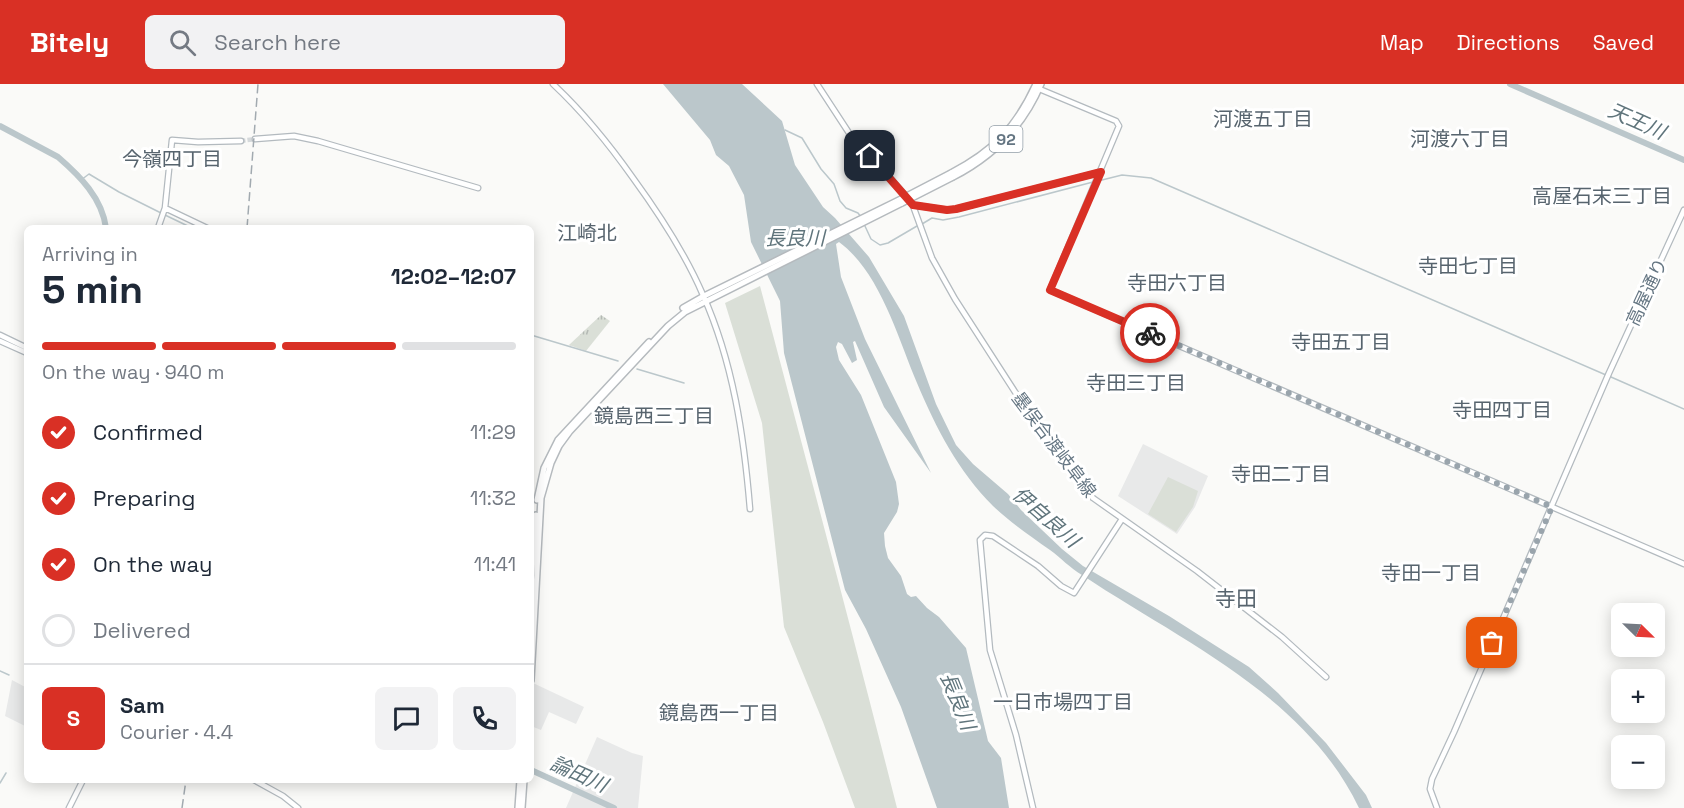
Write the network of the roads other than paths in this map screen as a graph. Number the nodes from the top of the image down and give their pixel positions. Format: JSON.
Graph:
{"nodes":[{"id":1,"x":553,"y":84,"type":"edge"},
{"id":2,"x":817,"y":84,"type":"edge"},
{"id":3,"x":1037,"y":86,"type":"edge"},
{"id":4,"x":255,"y":139,"type":"tunnel mouth"},
{"id":5,"x":241,"y":141,"type":"tunnel mouth"},
{"id":6,"x":1098,"y":174,"type":"junction"},
{"id":7,"x":478,"y":188,"type":"dead end"},
{"id":8,"x":913,"y":205,"type":"junction"},
{"id":9,"x":165,"y":208,"type":"junction"},
{"id":10,"x":1684,"y":210,"type":"edge"},
{"id":11,"x":159,"y":225,"type":"edge"},
{"id":12,"x":201,"y":225,"type":"edge"},
{"id":13,"x":707,"y":297,"type":"junction"},
{"id":14,"x":0,"y":335,"type":"edge"},
{"id":15,"x":0,"y":341,"type":"edge"},
{"id":16,"x":24,"y":347,"type":"edge"},
{"id":17,"x":24,"y":352,"type":"edge"},
{"id":18,"x":1552,"y":507,"type":"junction"},
{"id":19,"x":750,"y":509,"type":"dead end"},
{"id":20,"x":1121,"y":521,"type":"junction"},
{"id":21,"x":534,"y":551,"type":"edge"},
{"id":22,"x":1684,"y":564,"type":"edge"},
{"id":23,"x":1326,"y":677,"type":"dead end"},
{"id":24,"x":82,"y":783,"type":"edge"},
{"id":25,"x":259,"y":783,"type":"edge"},
{"id":26,"x":522,"y":783,"type":"edge"},
{"id":27,"x":69,"y":808,"type":"edge"},
{"id":28,"x":298,"y":808,"type":"edge"},
{"id":29,"x":520,"y":808,"type":"edge"},
{"id":30,"x":1033,"y":808,"type":"edge"},
{"id":31,"x":1437,"y":808,"type":"edge"}],
"edges":[{"from":1,"to":13,"type":"street"},
{"from":2,"to":8,"type":"street","name":"墨俣合渡岐阜線"},
{"from":3,"to":6,"type":"street","number":"92"},
{"from":3,"to":13,"type":"main road","number":"92","bridge":true},
{"from":4,"to":7,"type":"street"},
{"from":5,"to":9,"type":"street"},
{"from":6,"to":8,"type":"street"},
{"from":6,"to":18,"type":"street"},
{"from":8,"to":20,"type":"street","name":"墨俣合渡岐阜線"},
{"from":9,"to":11,"type":"street"},
{"from":9,"to":12,"type":"street"},
{"from":10,"to":18,"type":"street","name":"高屋通り"},
{"from":13,"to":19,"type":"street"},
{"from":13,"to":21,"type":"main road","number":"92"},
{"from":14,"to":16,"type":"street"},
{"from":15,"to":17,"type":"street"},
{"from":18,"to":22,"type":"street"},
{"from":18,"to":31,"type":"street","name":"高屋通り"},
{"from":20,"to":23,"type":"street","name":"墨俣合渡岐阜線"},
{"from":20,"to":30,"type":"street"},
{"from":24,"to":27,"type":"street"},
{"from":25,"to":28,"type":"street"},
{"from":26,"to":29,"type":"main road"}]}
